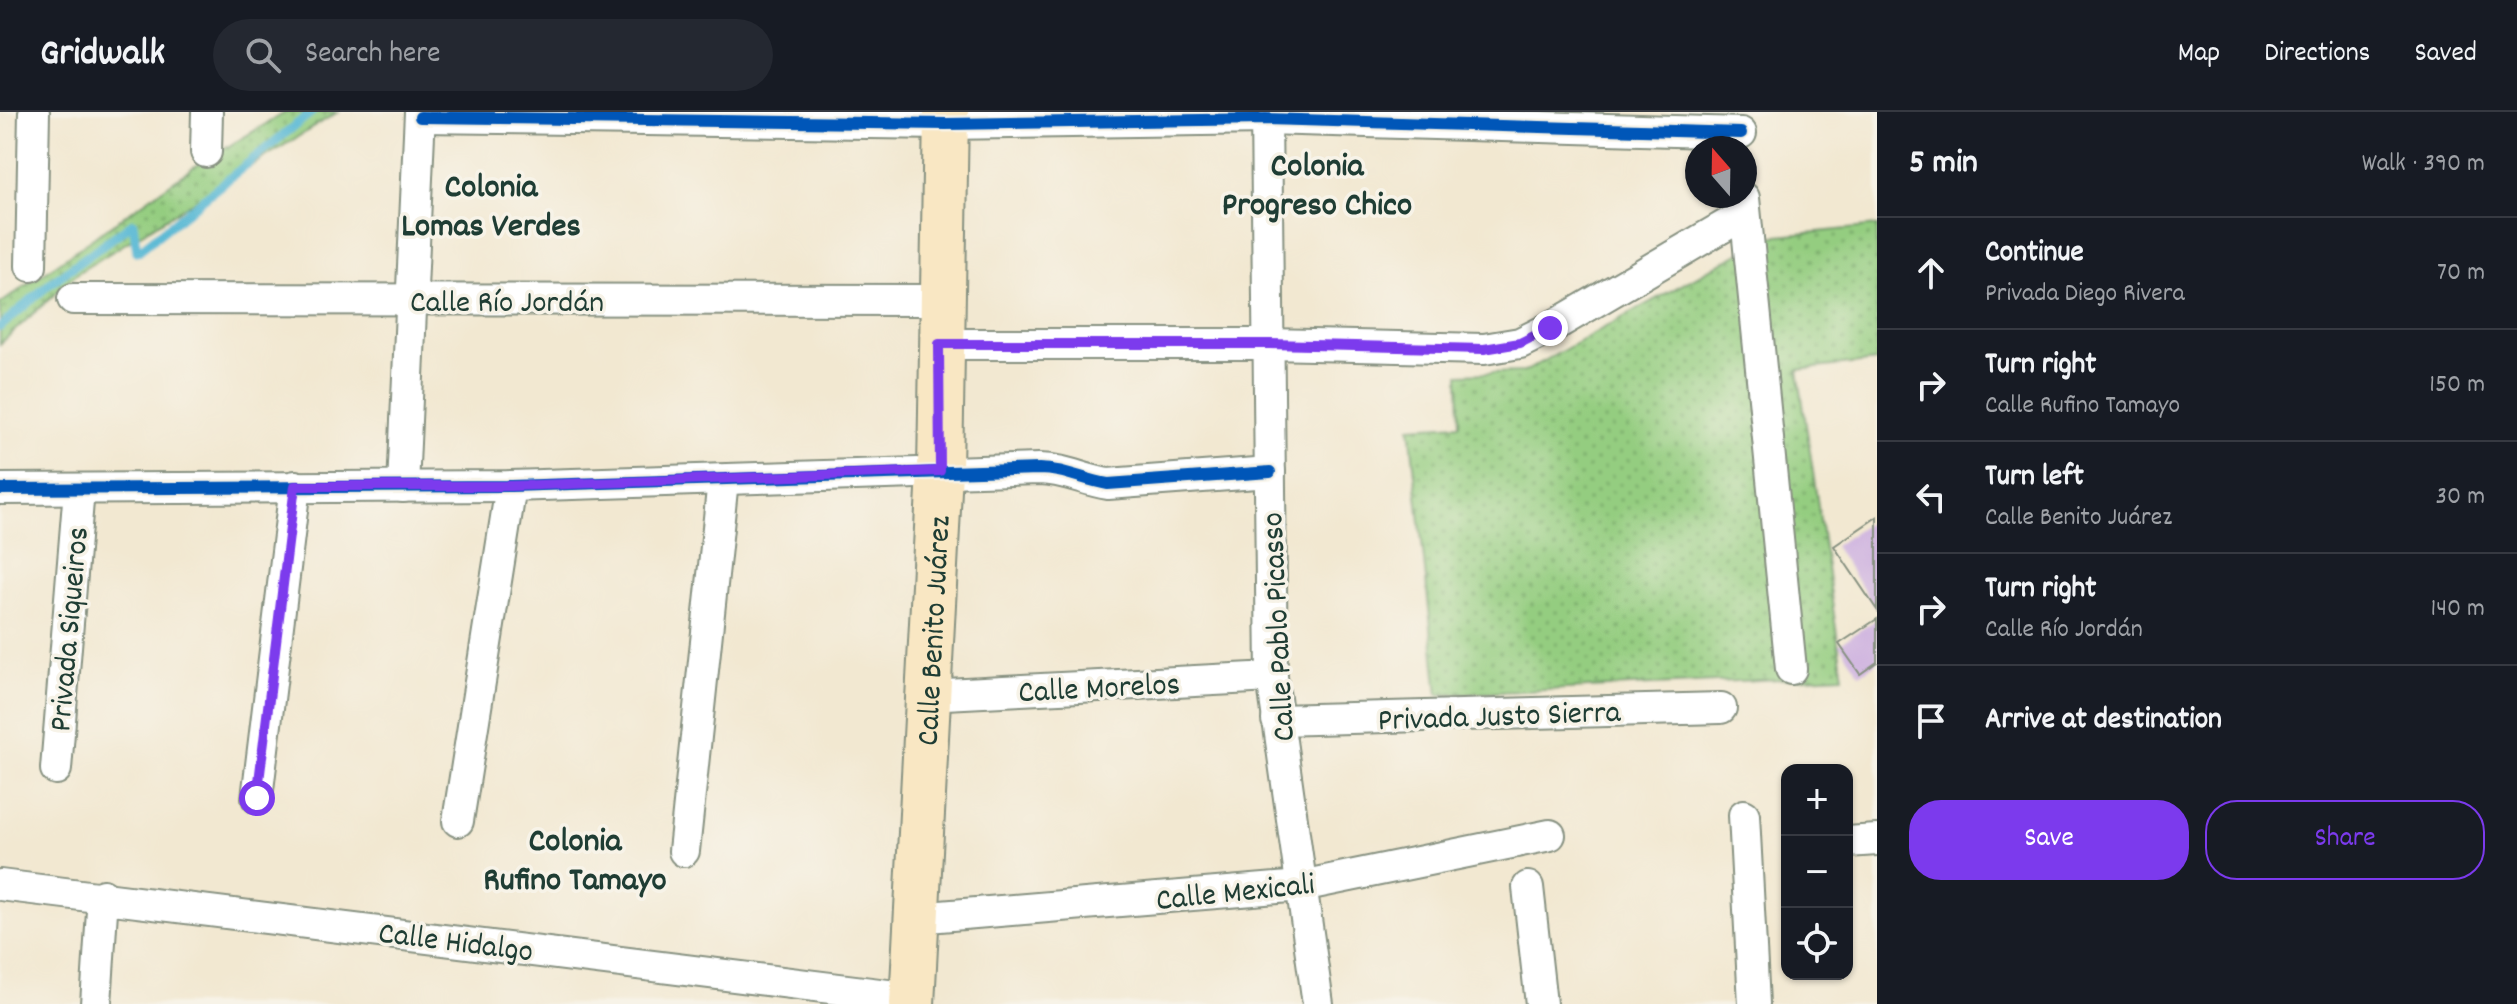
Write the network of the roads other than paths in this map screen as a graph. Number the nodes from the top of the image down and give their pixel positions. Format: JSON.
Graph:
{"nodes":[{"id":1,"x":34,"y":112,"type":"edge"},
{"id":2,"x":207,"y":112,"type":"edge"},
{"id":3,"x":420,"y":115,"type":"edge"},
{"id":4,"x":711,"y":116,"type":"edge"},
{"id":5,"x":1266,"y":116,"type":"edge"},
{"id":6,"x":946,"y":118,"type":"edge"},
{"id":7,"x":1740,"y":131,"type":"edge"},
{"id":8,"x":206,"y":152,"type":"dead end"},
{"id":9,"x":1739,"y":208,"type":"edge"},
{"id":10,"x":1744,"y":208,"type":"edge"},
{"id":11,"x":31,"y":266,"type":"dead end"},
{"id":12,"x":73,"y":299,"type":"dead end"},
{"id":13,"x":411,"y":300,"type":"junction"},
{"id":14,"x":941,"y":300,"type":"junction"},
{"id":15,"x":939,"y":344,"type":"junction"},
{"id":16,"x":1269,"y":344,"type":"junction"},
{"id":17,"x":940,"y":471,"type":"junction"},
{"id":18,"x":1270,"y":472,"type":"junction"},
{"id":19,"x":723,"y":480,"type":"junction"},
{"id":20,"x":295,"y":486,"type":"junction"},
{"id":21,"x":511,"y":486,"type":"junction"},
{"id":22,"x":403,"y":487,"type":"junction"},
{"id":23,"x":0,"y":489,"type":"edge"},
{"id":24,"x":79,"y":489,"type":"junction"},
{"id":25,"x":1791,"y":669,"type":"dead end"},
{"id":26,"x":1272,"y":677,"type":"junction"},
{"id":27,"x":926,"y":695,"type":"junction"},
{"id":28,"x":1721,"y":708,"type":"dead end"},
{"id":29,"x":1277,"y":720,"type":"junction"},
{"id":30,"x":56,"y":769,"type":"dead end"},
{"id":31,"x":257,"y":798,"type":"dead end"},
{"id":32,"x":1744,"y":815,"type":"dead end"},
{"id":33,"x":458,"y":821,"type":"dead end"},
{"id":34,"x":1550,"y":835,"type":"dead end"},
{"id":35,"x":1877,"y":840,"type":"edge"},
{"id":36,"x":1853,"y":842,"type":"edge"},
{"id":37,"x":684,"y":851,"type":"dead end"},
{"id":38,"x":0,"y":885,"type":"edge"},
{"id":39,"x":1301,"y":886,"type":"junction"},
{"id":40,"x":1528,"y":887,"type":"dead end"},
{"id":41,"x":103,"y":895,"type":"junction"},
{"id":42,"x":916,"y":918,"type":"junction"},
{"id":43,"x":912,"y":1001,"type":"edge"},
{"id":44,"x":96,"y":1004,"type":"edge"},
{"id":45,"x":1318,"y":1004,"type":"edge"},
{"id":46,"x":1541,"y":1004,"type":"edge"},
{"id":47,"x":1754,"y":1004,"type":"edge"}],
"edges":[{"from":1,"to":11,"type":"street"},
{"from":2,"to":8,"type":"street"},
{"from":3,"to":4,"type":"street"},
{"from":3,"to":13,"type":"street"},
{"from":4,"to":6,"type":"street"},
{"from":5,"to":6,"type":"street"},
{"from":5,"to":7,"type":"street"},
{"from":5,"to":16,"type":"street","name":"Calle Pablo Picasso"},
{"from":6,"to":14,"type":"street","name":"Calle Benito Juárez"},
{"from":9,"to":16,"type":"street"},
{"from":10,"to":25,"type":"street"},
{"from":12,"to":13,"type":"street","name":"Calle Río Jordán"},
{"from":13,"to":14,"type":"street","name":"Calle Río Jordán"},
{"from":13,"to":22,"type":"street"},
{"from":14,"to":15,"type":"street","name":"Calle Benito Juárez"},
{"from":15,"to":16,"type":"street"},
{"from":15,"to":17,"type":"street","name":"Calle Benito Juárez"},
{"from":16,"to":18,"type":"street","name":"Calle Pablo Picasso"},
{"from":17,"to":18,"type":"street"},
{"from":17,"to":19,"type":"street"},
{"from":17,"to":27,"type":"street","name":"Calle Benito Juárez"},
{"from":18,"to":26,"type":"street","name":"Calle Pablo Picasso"},
{"from":19,"to":21,"type":"street"},
{"from":19,"to":37,"type":"street"},
{"from":20,"to":22,"type":"street"},
{"from":20,"to":24,"type":"street"},
{"from":20,"to":31,"type":"street"},
{"from":21,"to":22,"type":"street"},
{"from":21,"to":33,"type":"street"},
{"from":23,"to":24,"type":"street"},
{"from":24,"to":30,"type":"street","name":"Privada Siqueiros"},
{"from":26,"to":27,"type":"street","name":"Calle Morelos"},
{"from":26,"to":29,"type":"street","name":"Calle Pablo Picasso"},
{"from":27,"to":42,"type":"street","name":"Calle Benito Juárez"},
{"from":28,"to":29,"type":"street","name":"Privada Justo Sierra"},
{"from":29,"to":39,"type":"street","name":"Calle Pablo Picasso"},
{"from":32,"to":47,"type":"street"},
{"from":34,"to":39,"type":"street","name":"Calle Mexicali"},
{"from":35,"to":36,"type":"street"},
{"from":38,"to":41,"type":"street","name":"Calle Hidalgo"},
{"from":39,"to":42,"type":"street","name":"Calle Mexicali"},
{"from":39,"to":45,"type":"street","name":"Calle Pablo Picasso"},
{"from":40,"to":46,"type":"street"},
{"from":41,"to":43,"type":"street","name":"Calle Hidalgo"},
{"from":41,"to":44,"type":"street"},
{"from":42,"to":43,"type":"street","name":"Calle Benito Juárez"}]}
